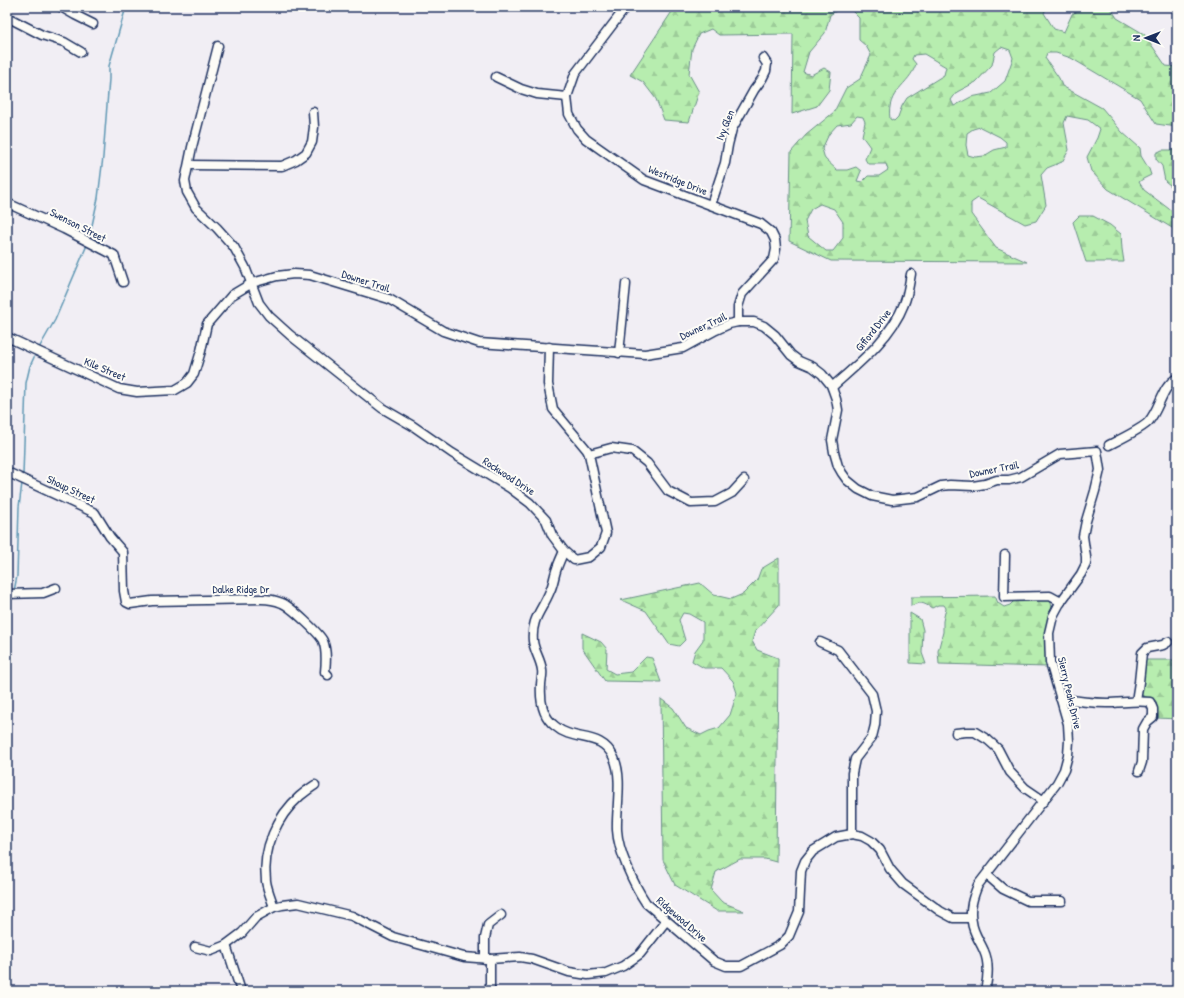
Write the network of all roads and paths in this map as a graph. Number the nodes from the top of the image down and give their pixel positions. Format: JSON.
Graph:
{"nodes":[{"id":1,"x":61,"y":7,"type":"edge"},
{"id":2,"x":626,"y":7,"type":"edge"},
{"id":3,"x":7,"y":17,"type":"edge"},
{"id":4,"x":93,"y":24,"type":"dead end"},
{"id":5,"x":218,"y":46,"type":"dead end"},
{"id":6,"x":81,"y":52,"type":"dead end"},
{"id":7,"x":763,"y":58,"type":"dead end"},
{"id":8,"x":496,"y":77,"type":"dead end"},
{"id":9,"x":567,"y":96,"type":"junction"},
{"id":10,"x":313,"y":112,"type":"dead end"},
{"id":11,"x":189,"y":165,"type":"junction"},
{"id":12,"x":7,"y":203,"type":"edge"},
{"id":13,"x":711,"y":205,"type":"junction"},
{"id":14,"x":911,"y":274,"type":"dead end"},
{"id":15,"x":122,"y":282,"type":"dead end"},
{"id":16,"x":252,"y":283,"type":"junction"},
{"id":17,"x":626,"y":284,"type":"dead end"},
{"id":18,"x":738,"y":322,"type":"junction"},
{"id":19,"x":7,"y":337,"type":"edge"},
{"id":20,"x":549,"y":347,"type":"junction"},
{"id":21,"x":619,"y":352,"type":"junction"},
{"id":22,"x":194,"y":374,"type":"joint"},
{"id":23,"x":1177,"y":378,"type":"edge"},
{"id":24,"x":832,"y":387,"type":"junction"},
{"id":25,"x":1109,"y":444,"type":"dead end"},
{"id":26,"x":1097,"y":451,"type":"joint"},
{"id":27,"x":589,"y":454,"type":"junction"},
{"id":28,"x":7,"y":472,"type":"edge"},
{"id":29,"x":744,"y":480,"type":"dead end"},
{"id":30,"x":564,"y":551,"type":"junction"},
{"id":31,"x":1005,"y":555,"type":"dead end"},
{"id":32,"x":124,"y":585,"type":"joint"},
{"id":33,"x":56,"y":588,"type":"dead end"},
{"id":34,"x":7,"y":594,"type":"edge"},
{"id":35,"x":1060,"y":602,"type":"junction"},
{"id":36,"x":820,"y":642,"type":"dead end"},
{"id":37,"x":1168,"y":642,"type":"dead end"},
{"id":38,"x":328,"y":675,"type":"dead end"},
{"id":39,"x":1060,"y":698,"type":"junction"},
{"id":40,"x":1136,"y":701,"type":"junction"},
{"id":41,"x":956,"y":733,"type":"dead end"},
{"id":42,"x":1139,"y":771,"type":"dead end"},
{"id":43,"x":315,"y":784,"type":"dead end"},
{"id":44,"x":1044,"y":801,"type":"junction"},
{"id":45,"x":852,"y":834,"type":"junction"},
{"id":46,"x":987,"y":875,"type":"junction"},
{"id":47,"x":1062,"y":901,"type":"dead end"},
{"id":48,"x":274,"y":907,"type":"junction"},
{"id":49,"x":501,"y":915,"type":"dead end"},
{"id":50,"x":971,"y":918,"type":"junction"},
{"id":51,"x":666,"y":920,"type":"junction"},
{"id":52,"x":226,"y":945,"type":"junction"},
{"id":53,"x":195,"y":947,"type":"dead end"},
{"id":54,"x":488,"y":959,"type":"junction"},
{"id":55,"x":240,"y":991,"type":"edge"},
{"id":56,"x":490,"y":991,"type":"edge"},
{"id":57,"x":985,"y":991,"type":"edge"}],
"edges":[{"from":1,"to":4,"type":"street"},
{"from":2,"to":9,"type":"street","name":"Westridge Drive"},
{"from":3,"to":6,"type":"street"},
{"from":5,"to":11,"type":"street","name":"Rockwood Drive"},
{"from":7,"to":13,"type":"street","name":"Ivy Glen"},
{"from":8,"to":9,"type":"street"},
{"from":9,"to":13,"type":"street","name":"Westridge Drive"},
{"from":10,"to":11,"type":"street"},
{"from":11,"to":16,"type":"street","name":"Rockwood Drive"},
{"from":12,"to":15,"type":"street","name":"Swenson Street"},
{"from":13,"to":18,"type":"street","name":"Westridge Drive"},
{"from":14,"to":24,"type":"street","name":"Gifford Drive"},
{"from":16,"to":20,"type":"street","name":"Downer Trail"},
{"from":16,"to":22,"type":"street","name":"Downer Trail"},
{"from":16,"to":30,"type":"street","name":"Rockwood Drive"},
{"from":17,"to":21,"type":"street"},
{"from":18,"to":21,"type":"street","name":"Downer Trail"},
{"from":18,"to":24,"type":"street","name":"Downer Trail"},
{"from":19,"to":22,"type":"street","name":"Kile Street"},
{"from":20,"to":21,"type":"street","name":"Downer Trail"},
{"from":20,"to":27,"type":"street","name":"Rockwood Drive"},
{"from":23,"to":25,"type":"street"},
{"from":24,"to":26,"type":"street","name":"Downer Trail"},
{"from":26,"to":35,"type":"street","name":"Sierry Peaks Drive"},
{"from":27,"to":29,"type":"street"},
{"from":27,"to":30,"type":"street","name":"Rockwood Drive"},
{"from":28,"to":32,"type":"street","name":"Shoup Street"},
{"from":30,"to":51,"type":"street","name":"Ridgewood Drive"},
{"from":31,"to":35,"type":"street"},
{"from":32,"to":38,"type":"street","name":"Dalke Ridge Dr"},
{"from":33,"to":34,"type":"street"},
{"from":35,"to":39,"type":"street","name":"Sierry Peaks Drive"},
{"from":36,"to":45,"type":"street"},
{"from":37,"to":40,"type":"street"},
{"from":39,"to":40,"type":"street"},
{"from":39,"to":44,"type":"street","name":"Sierry Peaks Drive"},
{"from":40,"to":42,"type":"street"},
{"from":41,"to":44,"type":"street"},
{"from":43,"to":48,"type":"street"},
{"from":44,"to":46,"type":"street","name":"Sierry Peaks Drive"},
{"from":45,"to":50,"type":"street"},
{"from":45,"to":51,"type":"street","name":"Ridgewood Drive"},
{"from":46,"to":47,"type":"street"},
{"from":46,"to":50,"type":"street","name":"Sierry Peaks Drive"},
{"from":48,"to":52,"type":"street"},
{"from":48,"to":54,"type":"street"},
{"from":49,"to":54,"type":"street"},
{"from":50,"to":57,"type":"street","name":"Sierry Peaks Drive"},
{"from":51,"to":54,"type":"street"},
{"from":52,"to":53,"type":"street"},
{"from":52,"to":55,"type":"street"},
{"from":54,"to":56,"type":"street"}]}
